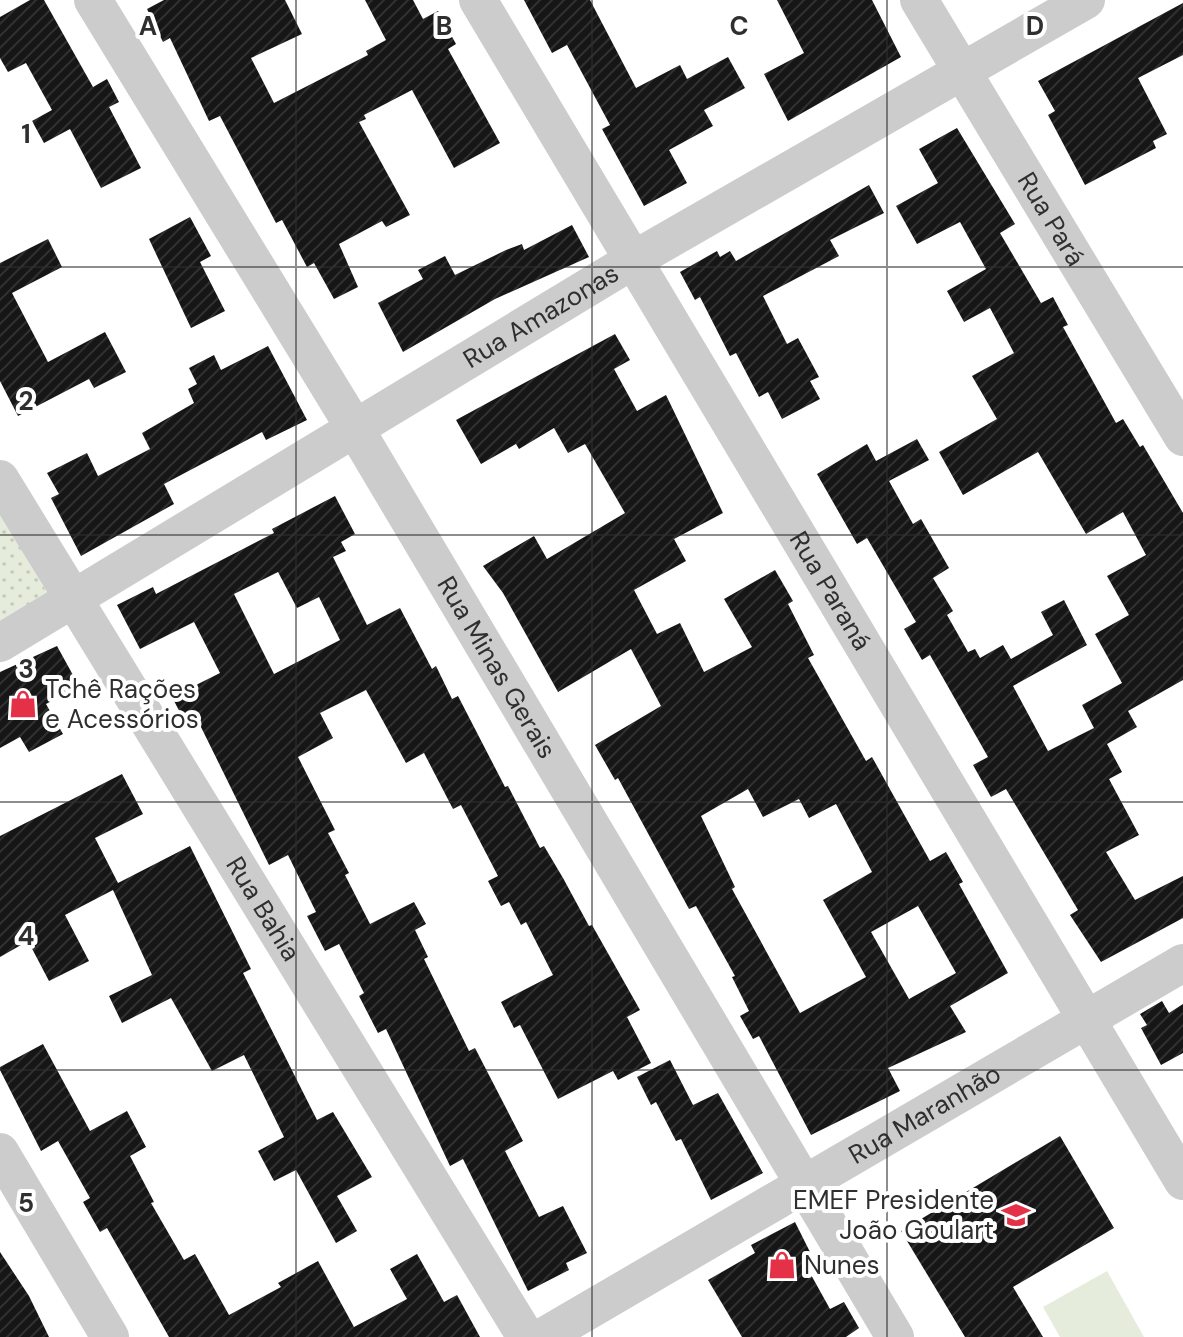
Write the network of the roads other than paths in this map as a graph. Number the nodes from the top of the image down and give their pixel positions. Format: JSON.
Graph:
{"nodes":[{"id":1,"x":93,"y":0,"type":"edge"},
{"id":2,"x":478,"y":0,"type":"edge"},
{"id":3,"x":919,"y":0,"type":"edge"},
{"id":4,"x":1086,"y":0,"type":"edge"},
{"id":5,"x":959,"y":72,"type":"junction"},
{"id":6,"x":635,"y":259,"type":"junction"},
{"id":7,"x":354,"y":427,"type":"junction"},
{"id":8,"x":1183,"y":437,"type":"edge"},
{"id":9,"x":0,"y":479,"type":"edge"},
{"id":10,"x":73,"y":600,"type":"junction"},
{"id":11,"x":0,"y":643,"type":"edge"},
{"id":12,"x":1183,"y":963,"type":"edge"},
{"id":13,"x":1089,"y":1019,"type":"junction"},
{"id":14,"x":0,"y":1152,"type":"edge"},
{"id":15,"x":1183,"y":1181,"type":"edge"},
{"id":16,"x":806,"y":1184,"type":"junction"},
{"id":17,"x":110,"y":1337,"type":"edge"},
{"id":18,"x":526,"y":1337,"type":"edge"},
{"id":19,"x":543,"y":1337,"type":"edge"},
{"id":20,"x":895,"y":1337,"type":"edge"}],
"edges":[{"from":1,"to":7,"type":"street","name":"Rua Minas Gerais"},
{"from":2,"to":6,"type":"street","name":"Rua Paraná"},
{"from":3,"to":5,"type":"street","name":"Rua Pará"},
{"from":4,"to":5,"type":"street","name":"Rua Amazonas"},
{"from":5,"to":6,"type":"street","name":"Rua Amazonas"},
{"from":5,"to":8,"type":"street","name":"Rua Pará"},
{"from":6,"to":7,"type":"street","name":"Rua Amazonas"},
{"from":6,"to":13,"type":"street","name":"Rua Paraná"},
{"from":7,"to":10,"type":"street","name":"Rua Amazonas"},
{"from":7,"to":16,"type":"street","name":"Rua Minas Gerais"},
{"from":9,"to":10,"type":"street","name":"Rua Bahia"},
{"from":10,"to":11,"type":"street","name":"Rua Amazonas"},
{"from":10,"to":18,"type":"street","name":"Rua Bahia"},
{"from":12,"to":13,"type":"street","name":"Rua Maranhão"},
{"from":13,"to":15,"type":"street","name":"Rua Paraná"},
{"from":13,"to":16,"type":"street","name":"Rua Maranhão"},
{"from":14,"to":17,"type":"street"},
{"from":16,"to":19,"type":"street","name":"Rua Maranhão"},
{"from":16,"to":20,"type":"street","name":"Rua Minas Gerais"}]}
